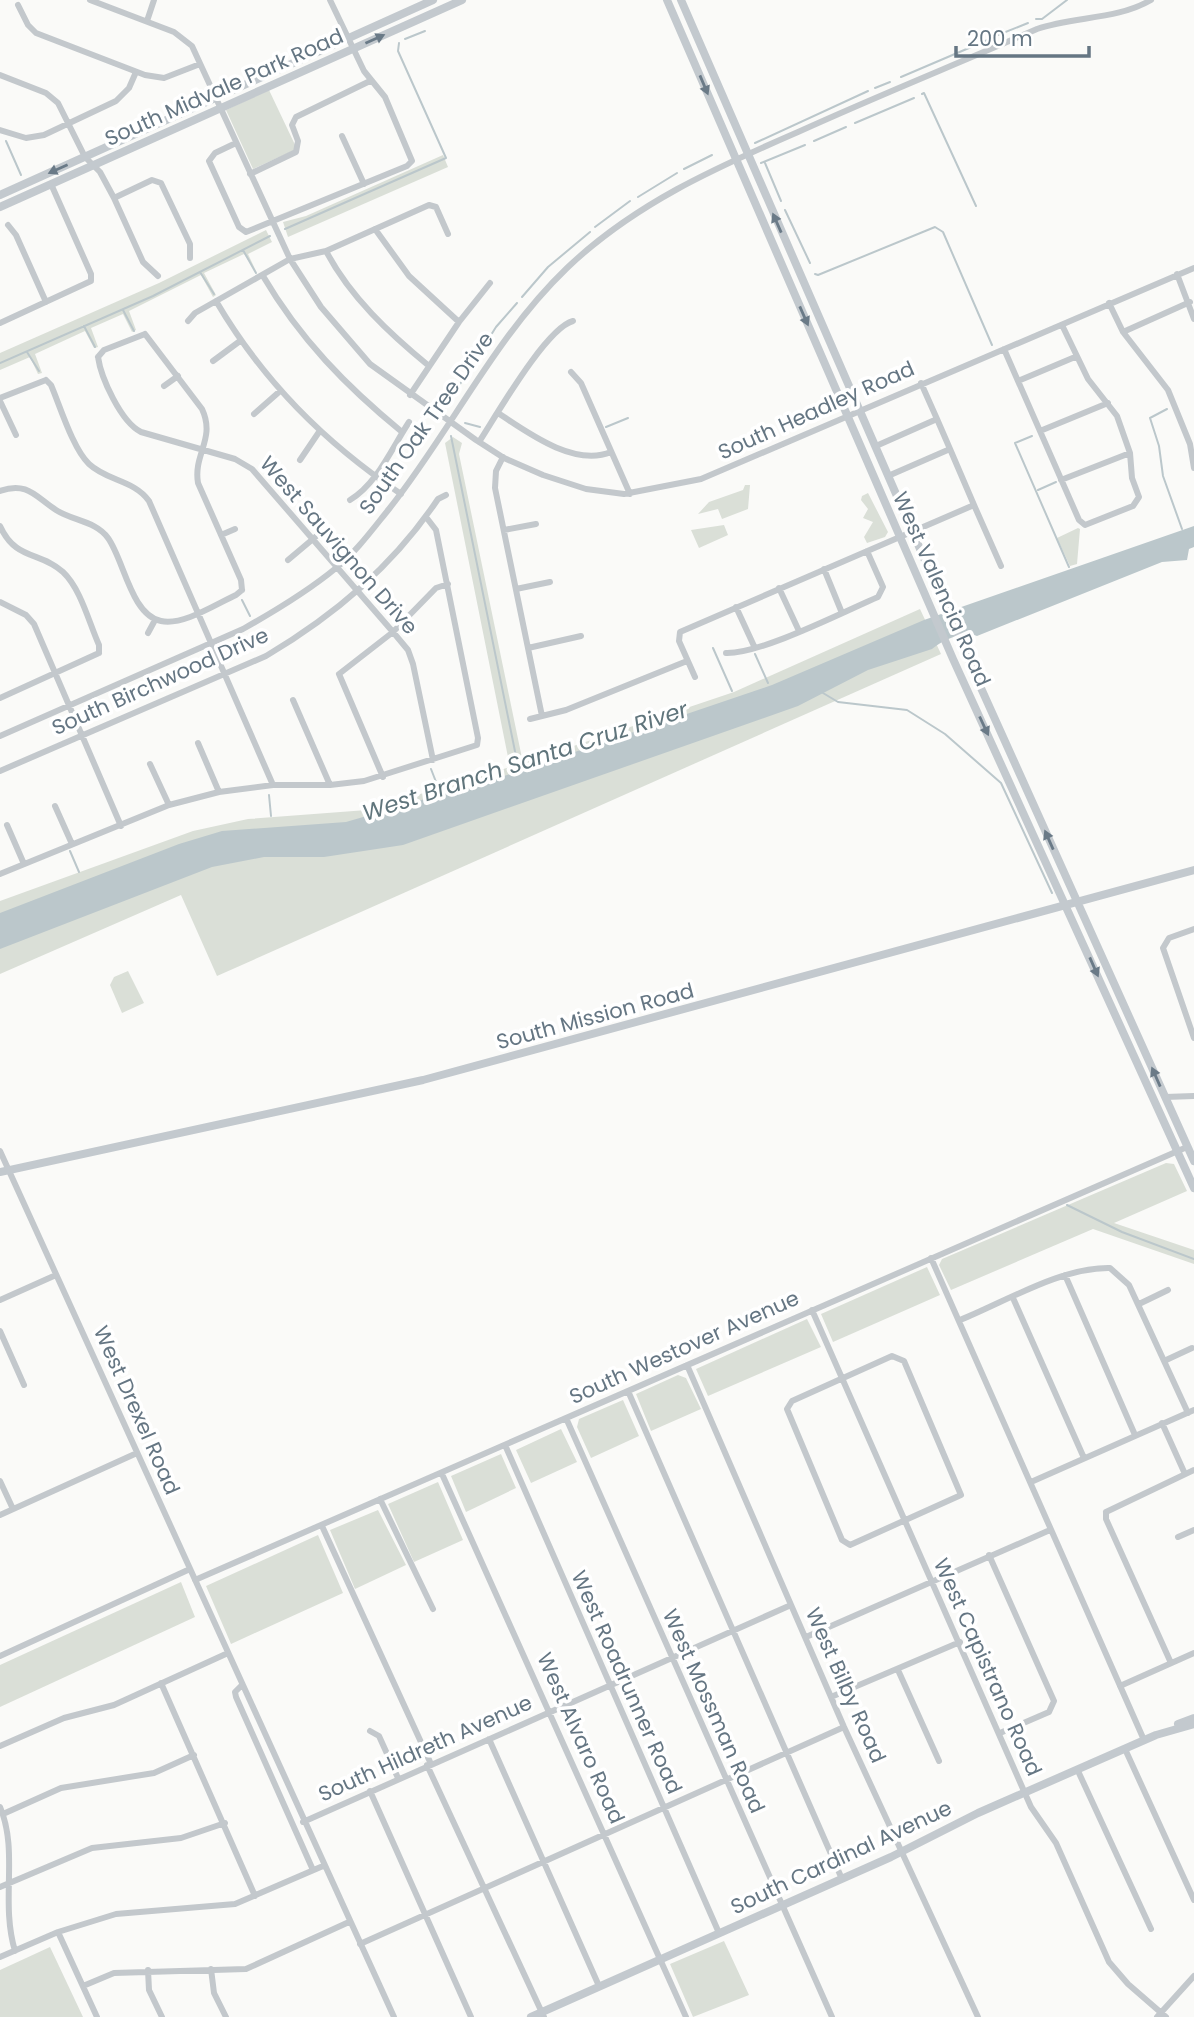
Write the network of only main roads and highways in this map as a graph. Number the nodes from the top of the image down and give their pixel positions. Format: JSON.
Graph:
{"nodes":[{"id":1,"x":433,"y":0,"type":"edge"},
{"id":2,"x":462,"y":0,"type":"edge"},
{"id":3,"x":667,"y":0,"type":"edge"},
{"id":4,"x":681,"y":0,"type":"edge"},
{"id":5,"x":698,"y":40,"type":"junction"},
{"id":6,"x":350,"y":44,"type":"junction"},
{"id":7,"x":686,"y":45,"type":"junction"},
{"id":8,"x":88,"y":161,"type":"junction"},
{"id":9,"x":0,"y":195,"type":"edge"},
{"id":10,"x":0,"y":207,"type":"edge"},
{"id":11,"x":799,"y":270,"type":"junction"},
{"id":12,"x":786,"y":275,"type":"junction"},
{"id":13,"x":1194,"y":870,"type":"edge"},
{"id":14,"x":1077,"y":902,"type":"junction"},
{"id":15,"x":1065,"y":905,"type":"junction"},
{"id":16,"x":1194,"y":1161,"type":"edge"},
{"id":17,"x":4,"y":1171,"type":"edge"},
{"id":18,"x":1194,"y":1188,"type":"edge"},
{"id":19,"x":1194,"y":1718,"type":"edge"},
{"id":20,"x":1194,"y":1724,"type":"edge"},
{"id":21,"x":1167,"y":1732,"type":"junction"},
{"id":22,"x":543,"y":2015,"type":"edge"},
{"id":23,"x":531,"y":2017,"type":"edge"}],
"edges":[{"from":1,"to":6,"type":"main road","name":"South Midvale Park Road"},
{"from":6,"to":2,"type":"main road","name":"South Midvale Park Road","one_way":true},
{"from":3,"to":7,"type":"main road","name":"West Valencia Road"},
{"from":4,"to":5,"type":"main road","name":"West Valencia Road"},
{"from":5,"to":7,"type":"main road"},
{"from":11,"to":5,"type":"main road","name":"West Valencia Road","one_way":true},
{"from":6,"to":8,"type":"main road","name":"South Midvale Park Road"},
{"from":6,"to":8,"type":"main road","name":"South Midvale Park Road"},
{"from":7,"to":12,"type":"main road","name":"West Valencia Road","one_way":true},
{"from":8,"to":9,"type":"main road","name":"South Midvale Park Road","one_way":true},
{"from":8,"to":10,"type":"main road","name":"South Midvale Park Road"},
{"from":11,"to":12,"type":"main road"},
{"from":14,"to":11,"type":"main road","name":"West Valencia Road","one_way":true},
{"from":12,"to":15,"type":"main road","name":"West Valencia Road","one_way":true},
{"from":13,"to":14,"type":"main road","name":"South Mission Road"},
{"from":14,"to":15,"type":"main road","name":"South Mission Road"},
{"from":16,"to":14,"type":"main road","name":"West Valencia Road","one_way":true},
{"from":15,"to":17,"type":"main road","name":"South Mission Road"},
{"from":15,"to":18,"type":"main road","name":"West Valencia Road","one_way":true},
{"from":19,"to":21,"type":"main road","name":"South Cardinal Avenue"},
{"from":20,"to":21,"type":"main road","name":"South Cardinal Avenue"},
{"from":21,"to":22,"type":"main road","name":"South Cardinal Avenue"},
{"from":22,"to":23,"type":"main road","name":"South Cardinal Avenue"}]}
